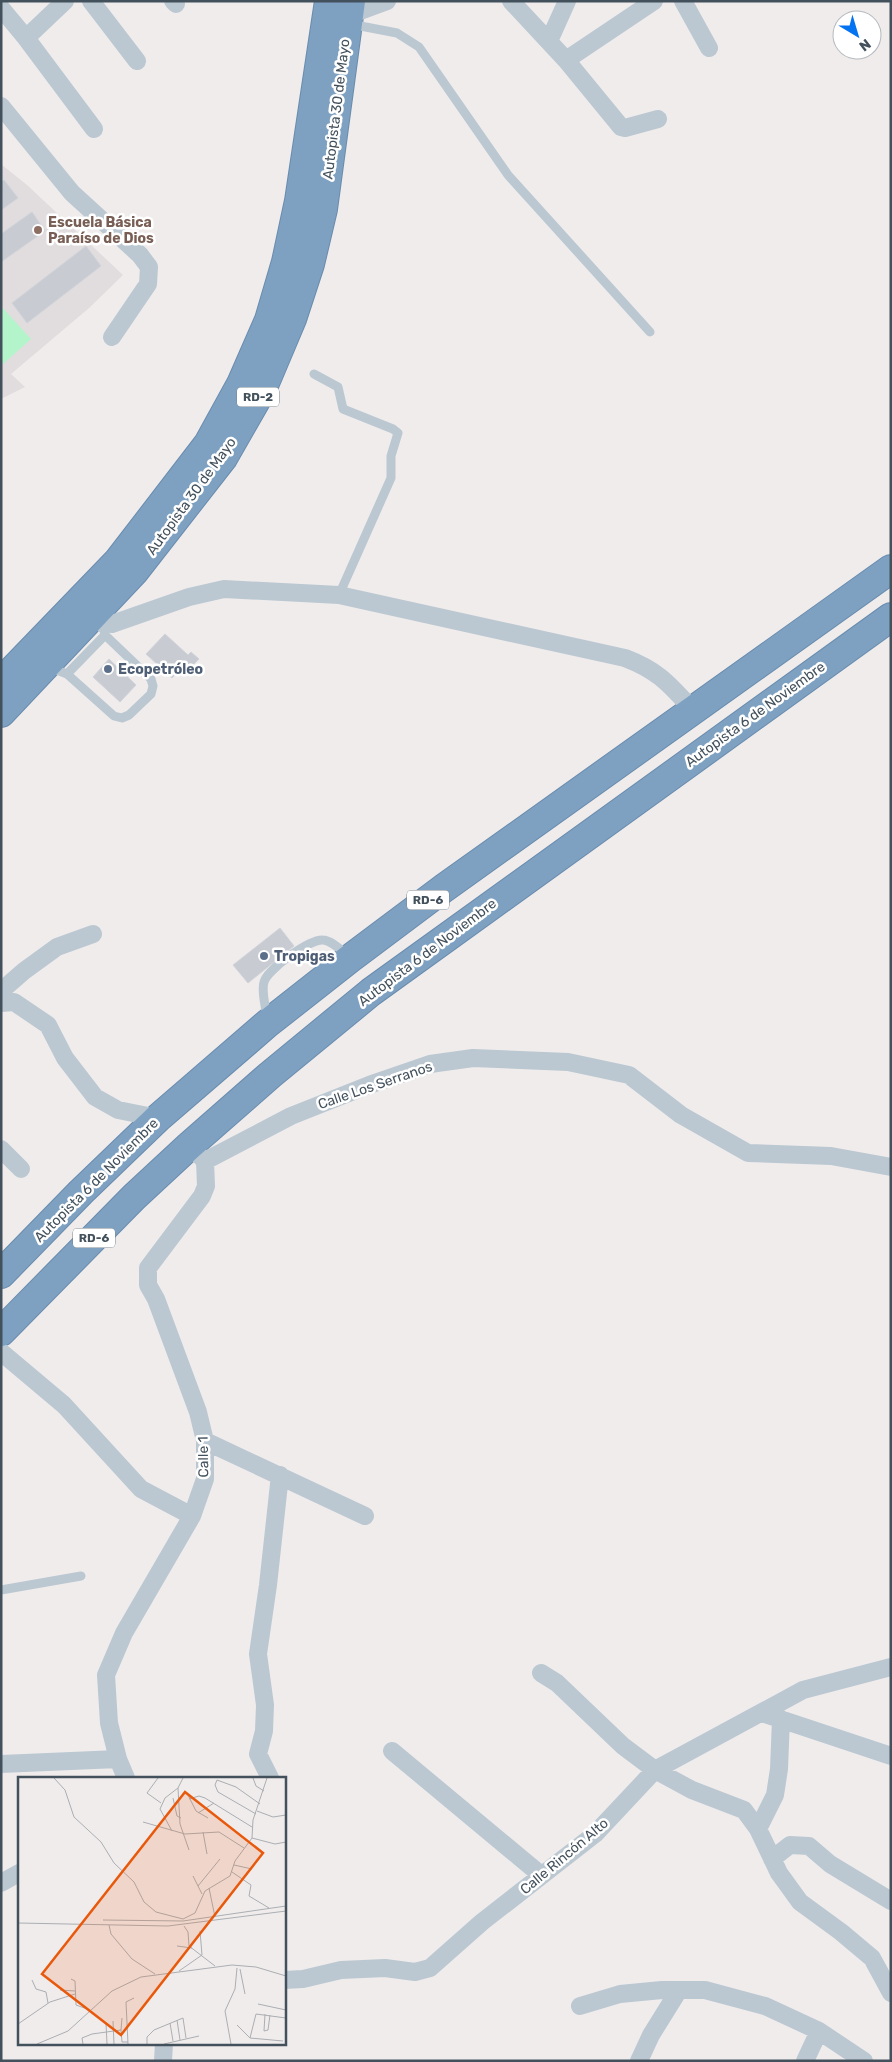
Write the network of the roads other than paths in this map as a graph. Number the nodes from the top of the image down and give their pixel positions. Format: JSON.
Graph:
{"nodes":[{"id":1,"x":65,"y":1,"type":"edge"},
{"id":2,"x":91,"y":1,"type":"edge"},
{"id":3,"x":387,"y":1,"type":"edge"},
{"id":4,"x":511,"y":1,"type":"edge"},
{"id":5,"x":567,"y":1,"type":"edge"},
{"id":6,"x":654,"y":1,"type":"edge"},
{"id":7,"x":683,"y":1,"type":"edge"},
{"id":8,"x":1,"y":8,"type":"edge"},
{"id":9,"x":353,"y":9,"type":"edge"},
{"id":10,"x":26,"y":38,"type":"junction"},
{"id":11,"x":548,"y":41,"type":"junction"},
{"id":12,"x":709,"y":48,"type":"dead end"},
{"id":13,"x":566,"y":60,"type":"junction"},
{"id":14,"x":137,"y":61,"type":"dead end"},
{"id":15,"x":1,"y":106,"type":"edge"},
{"id":16,"x":658,"y":119,"type":"dead end"},
{"id":17,"x":94,"y":129,"type":"dead end"},
{"id":18,"x":650,"y":332,"type":"dead end"},
{"id":19,"x":112,"y":337,"type":"dead end"},
{"id":20,"x":314,"y":374,"type":"dead end"},
{"id":21,"x":891,"y":569,"type":"edge"},
{"id":22,"x":339,"y":595,"type":"junction"},
{"id":23,"x":891,"y":616,"type":"edge"},
{"id":24,"x":100,"y":625,"type":"junction"},
{"id":25,"x":57,"y":670,"type":"junction"},
{"id":26,"x":1,"y":682,"type":"edge"},
{"id":27,"x":693,"y":710,"type":"junction"},
{"id":28,"x":1,"y":713,"type":"edge"},
{"id":29,"x":93,"y":934,"type":"dead end"},
{"id":30,"x":352,"y":957,"type":"junction"},
{"id":31,"x":1,"y":991,"type":"edge"},
{"id":32,"x":1,"y":1003,"type":"edge"},
{"id":33,"x":268,"y":1023,"type":"junction"},
{"id":34,"x":158,"y":1118,"type":"junction"},
{"id":35,"x":1,"y":1149,"type":"edge"},
{"id":36,"x":197,"y":1153,"type":"junction"},
{"id":37,"x":891,"y":1167,"type":"edge"},
{"id":38,"x":21,"y":1169,"type":"dead end"},
{"id":39,"x":1,"y":1274,"type":"edge"},
{"id":40,"x":1,"y":1332,"type":"edge"},
{"id":41,"x":1,"y":1352,"type":"edge"},
{"id":42,"x":205,"y":1441,"type":"junction"},
{"id":43,"x":280,"y":1475,"type":"junction"},
{"id":44,"x":192,"y":1516,"type":"junction"},
{"id":45,"x":365,"y":1516,"type":"dead end"},
{"id":46,"x":81,"y":1576,"type":"dead end"},
{"id":47,"x":1,"y":1590,"type":"edge"},
{"id":48,"x":891,"y":1667,"type":"edge"},
{"id":49,"x":541,"y":1674,"type":"dead end"},
{"id":50,"x":762,"y":1713,"type":"junction"},
{"id":51,"x":781,"y":1719,"type":"junction"},
{"id":52,"x":392,"y":1751,"type":"dead end"},
{"id":53,"x":891,"y":1756,"type":"edge"},
{"id":54,"x":118,"y":1759,"type":"junction"},
{"id":55,"x":1,"y":1764,"type":"edge"},
{"id":56,"x":655,"y":1770,"type":"junction"},
{"id":57,"x":126,"y":1777,"type":"edge"},
{"id":58,"x":270,"y":1777,"type":"edge"},
{"id":59,"x":758,"y":1829,"type":"junction"},
{"id":60,"x":772,"y":1859,"type":"junction"},
{"id":61,"x":18,"y":1874,"type":"edge"},
{"id":62,"x":541,"y":1875,"type":"junction"},
{"id":63,"x":1,"y":1883,"type":"edge"},
{"id":64,"x":891,"y":1901,"type":"edge"},
{"id":65,"x":285,"y":1980,"type":"edge"},
{"id":66,"x":679,"y":1990,"type":"junction"},
{"id":67,"x":891,"y":1993,"type":"edge"},
{"id":68,"x":580,"y":2006,"type":"dead end"},
{"id":69,"x":819,"y":2031,"type":"junction"},
{"id":70,"x":164,"y":2044,"type":"edge"},
{"id":71,"x":163,"y":2061,"type":"edge"},
{"id":72,"x":639,"y":2061,"type":"edge"},
{"id":73,"x":805,"y":2061,"type":"edge"},
{"id":74,"x":864,"y":2061,"type":"edge"}],
"edges":[{"from":1,"to":10,"type":"street"},
{"from":2,"to":14,"type":"street"},
{"from":3,"to":9,"type":"street"},
{"from":4,"to":11,"type":"street"},
{"from":5,"to":11,"type":"street"},
{"from":6,"to":13,"type":"street"},
{"from":7,"to":12,"type":"street"},
{"from":8,"to":10,"type":"street"},
{"from":9,"to":18,"type":"lane"},
{"from":9,"to":24,"type":"highway","name":"Autopista 30 de Mayo","number":"RD-2"},
{"from":9,"to":26,"type":"highway","name":"Autopista 30 de Mayo","number":"RD-2"},
{"from":10,"to":17,"type":"street"},
{"from":11,"to":13,"type":"street"},
{"from":13,"to":16,"type":"street"},
{"from":15,"to":19,"type":"street"},
{"from":20,"to":22,"type":"lane"},
{"from":21,"to":27,"type":"highway","name":"Autopista 6 de Noviembre","number":"RD-6"},
{"from":22,"to":24,"type":"street"},
{"from":22,"to":27,"type":"street"},
{"from":23,"to":36,"type":"highway","name":"Autopista 6 de Noviembre","number":"RD-6"},
{"from":24,"to":25,"type":"highway","name":"Autopista 30 de Mayo","number":"RD-2"},
{"from":24,"to":25,"type":"lane"},
{"from":25,"to":28,"type":"highway","name":"Autopista 30 de Mayo","number":"RD-2"},
{"from":27,"to":30,"type":"highway","name":"Autopista 6 de Noviembre","number":"RD-6"},
{"from":29,"to":31,"type":"street"},
{"from":30,"to":33,"type":"highway","name":"Autopista 6 de Noviembre","number":"RD-6"},
{"from":30,"to":33,"type":"lane"},
{"from":32,"to":34,"type":"street"},
{"from":33,"to":34,"type":"highway","name":"Autopista 6 de Noviembre","number":"RD-6"},
{"from":34,"to":39,"type":"highway","name":"Autopista 6 de Noviembre","number":"RD-6"},
{"from":35,"to":38,"type":"street"},
{"from":36,"to":37,"type":"street","name":"Calle Los Serranos"},
{"from":36,"to":40,"type":"highway","name":"Autopista 6 de Noviembre","number":"RD-6"},
{"from":36,"to":42,"type":"street","name":"Calle 1"},
{"from":41,"to":44,"type":"street"},
{"from":42,"to":43,"type":"street"},
{"from":42,"to":44,"type":"street","name":"Calle 1"},
{"from":43,"to":45,"type":"street"},
{"from":43,"to":58,"type":"street"},
{"from":44,"to":54,"type":"street","name":"Calle 1"},
{"from":46,"to":47,"type":"lane"},
{"from":48,"to":50,"type":"street","name":"Calle Rincón Alto"},
{"from":49,"to":56,"type":"street"},
{"from":50,"to":51,"type":"street"},
{"from":50,"to":56,"type":"street","name":"Calle Rincón Alto"},
{"from":51,"to":53,"type":"street"},
{"from":51,"to":59,"type":"street"},
{"from":52,"to":62,"type":"street"},
{"from":54,"to":55,"type":"street"},
{"from":54,"to":57,"type":"street","name":"Calle 1"},
{"from":56,"to":59,"type":"street"},
{"from":56,"to":62,"type":"street","name":"Calle Rincón Alto"},
{"from":59,"to":60,"type":"street"},
{"from":60,"to":64,"type":"street"},
{"from":60,"to":67,"type":"street"},
{"from":61,"to":63,"type":"street"},
{"from":62,"to":65,"type":"street","name":"Calle Rincón Alto"},
{"from":66,"to":68,"type":"street"},
{"from":66,"to":69,"type":"street"},
{"from":66,"to":72,"type":"street"},
{"from":69,"to":73,"type":"street"},
{"from":69,"to":74,"type":"street"},
{"from":70,"to":71,"type":"street"}]}
